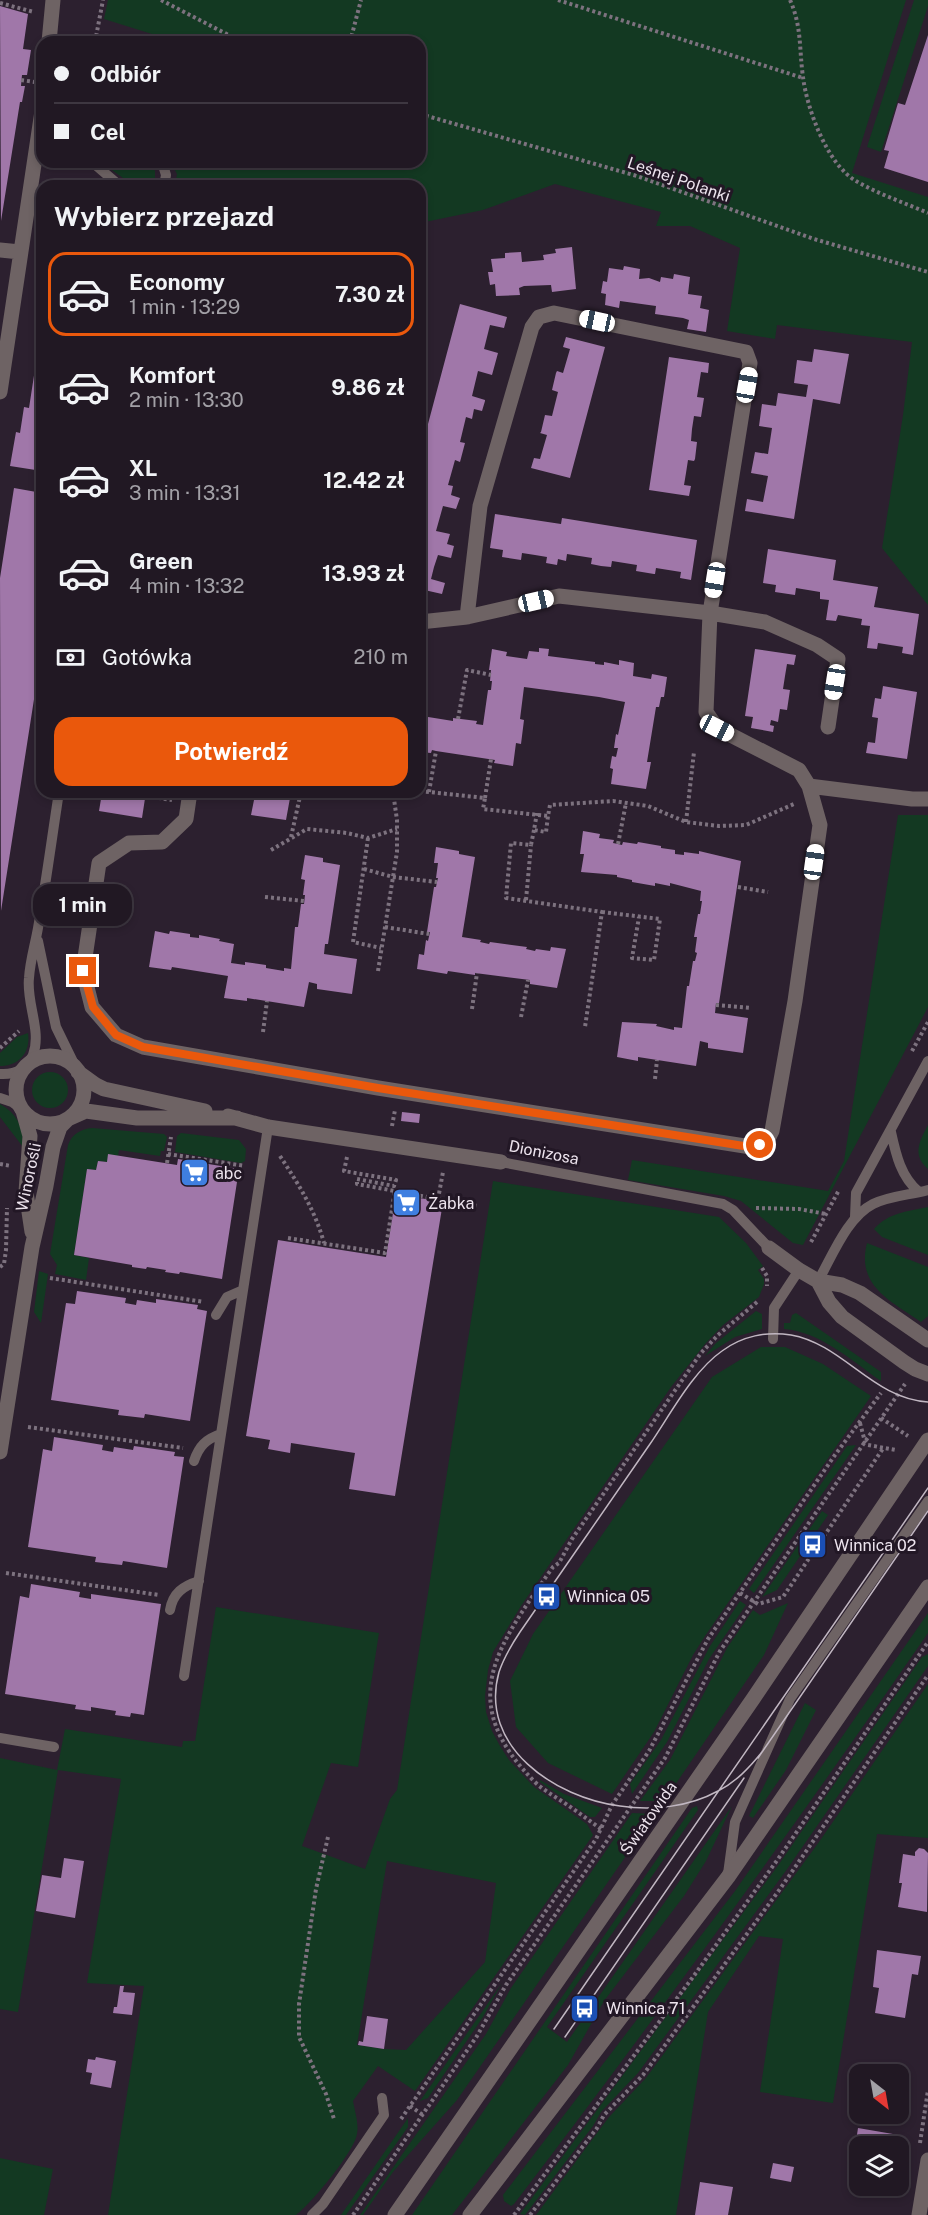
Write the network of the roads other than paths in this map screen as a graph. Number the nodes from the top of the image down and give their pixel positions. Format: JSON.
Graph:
{"nodes":[{"id":1,"x":53,"y":0,"type":"edge"},
{"id":2,"x":50,"y":36,"type":"edge"},
{"id":3,"x":36,"y":149,"type":"edge"},
{"id":4,"x":99,"y":168,"type":"edge"},
{"id":5,"x":113,"y":180,"type":"edge"},
{"id":6,"x":0,"y":250,"type":"edge"},
{"id":7,"x":20,"y":252,"type":"junction"},
{"id":8,"x":0,"y":392,"type":"edge"},
{"id":9,"x":710,"y":613,"type":"junction"},
{"id":10,"x":467,"y":617,"type":"junction"},
{"id":11,"x":426,"y":621,"type":"edge"},
{"id":12,"x":828,"y":727,"type":"dead end"},
{"id":13,"x":809,"y":786,"type":"junction"},
{"id":14,"x":58,"y":798,"type":"edge"},
{"id":15,"x":189,"y":798,"type":"edge"},
{"id":16,"x":928,"y":799,"type":"edge"},
{"id":17,"x":38,"y":929,"type":"junction"},
{"id":18,"x":928,"y":1061,"type":"edge"},
{"id":19,"x":26,"y":1067,"type":"junction"},
{"id":20,"x":78,"y":1072,"type":"junction"},
{"id":21,"x":0,"y":1074,"type":"edge"},
{"id":22,"x":0,"y":1098,"type":"edge"},
{"id":23,"x":23,"y":1110,"type":"junction"},
{"id":24,"x":237,"y":1118,"type":"junction"},
{"id":25,"x":68,"y":1119,"type":"junction"},
{"id":26,"x":268,"y":1127,"type":"junction"},
{"id":27,"x":891,"y":1132,"type":"junction"},
{"id":28,"x":501,"y":1162,"type":"joint"},
{"id":29,"x":923,"y":1191,"type":"edge"},
{"id":30,"x":855,"y":1217,"type":"junction"},
{"id":31,"x":32,"y":1247,"type":"junction"},
{"id":32,"x":769,"y":1248,"type":"joint"},
{"id":33,"x":799,"y":1270,"type":"junction"},
{"id":34,"x":818,"y":1281,"type":"junction"},
{"id":35,"x":243,"y":1290,"type":"junction"},
{"id":36,"x":218,"y":1310,"type":"road end"},
{"id":37,"x":773,"y":1340,"type":"dead end"},
{"id":38,"x":928,"y":1340,"type":"edge"},
{"id":39,"x":928,"y":1374,"type":"edge"},
{"id":40,"x":221,"y":1434,"type":"junction"},
{"id":41,"x":928,"y":1440,"type":"edge"},
{"id":42,"x":0,"y":1452,"type":"edge"},
{"id":43,"x":194,"y":1461,"type":"dead end"},
{"id":44,"x":928,"y":1501,"type":"edge"},
{"id":45,"x":199,"y":1581,"type":"junction"},
{"id":46,"x":928,"y":1587,"type":"edge"},
{"id":47,"x":170,"y":1610,"type":"dead end"},
{"id":48,"x":184,"y":1676,"type":"dead end"},
{"id":49,"x":0,"y":1738,"type":"edge"},
{"id":50,"x":54,"y":1747,"type":"dead end"},
{"id":51,"x":728,"y":1877,"type":"junction"},
{"id":52,"x":382,"y":2098,"type":"dead end"},
{"id":53,"x":928,"y":2160,"type":"edge"},
{"id":54,"x":312,"y":2215,"type":"edge"},
{"id":55,"x":395,"y":2215,"type":"edge"},
{"id":56,"x":470,"y":2215,"type":"edge"},
{"id":57,"x":919,"y":2215,"type":"edge"}],
"edges":[{"from":1,"to":2,"type":"street"},
{"from":3,"to":7,"type":"street"},
{"from":4,"to":5,"type":"lane"},
{"from":6,"to":7,"type":"street"},
{"from":7,"to":8,"type":"street"},
{"from":9,"to":10,"type":"street"},
{"from":9,"to":10,"type":"street"},
{"from":9,"to":12,"type":"street"},
{"from":9,"to":13,"type":"street"},
{"from":10,"to":11,"type":"street"},
{"from":13,"to":15,"type":"street"},
{"from":13,"to":16,"type":"street"},
{"from":14,"to":17,"type":"lane"},
{"from":17,"to":19,"type":"lane"},
{"from":17,"to":20,"type":"lane"},
{"from":18,"to":27,"type":"lane"},
{"from":19,"to":20,"type":"street"},
{"from":19,"to":21,"type":"lane"},
{"from":19,"to":23,"type":"street"},
{"from":20,"to":24,"type":"street","name":"Dionizosa"},
{"from":20,"to":25,"type":"street"},
{"from":22,"to":23,"type":"lane"},
{"from":23,"to":25,"type":"street"},
{"from":23,"to":31,"type":"street","name":"Winorośli"},
{"from":24,"to":25,"type":"street","name":"Dionizosa"},
{"from":24,"to":26,"type":"street","name":"Dionizosa"},
{"from":25,"to":31,"type":"street","name":"Winorośli"},
{"from":26,"to":28,"type":"street","name":"Dionizosa"},
{"from":26,"to":35,"type":"lane"},
{"from":27,"to":29,"type":"lane"},
{"from":27,"to":30,"type":"lane"},
{"from":28,"to":32,"type":"lane","name":"Dionizosa"},
{"from":29,"to":30,"type":"lane"},
{"from":30,"to":34,"type":"lane"},
{"from":31,"to":42,"type":"street","name":"Winorośli"},
{"from":32,"to":33,"type":"street","name":"Dionizosa"},
{"from":33,"to":34,"type":"street","name":"Dionizosa"},
{"from":33,"to":37,"type":"lane"},
{"from":34,"to":38,"type":"street","name":"Dionizosa"},
{"from":34,"to":39,"type":"street","name":"Dionizosa"},
{"from":35,"to":36,"type":"lane"},
{"from":35,"to":40,"type":"lane"},
{"from":40,"to":43,"type":"lane"},
{"from":40,"to":45,"type":"lane"},
{"from":41,"to":55,"type":"street","name":"Światowida"},
{"from":44,"to":51,"type":"lane"},
{"from":45,"to":47,"type":"lane"},
{"from":45,"to":48,"type":"lane"},
{"from":46,"to":51,"type":"street"},
{"from":49,"to":50,"type":"lane"},
{"from":51,"to":56,"type":"street"},
{"from":52,"to":54,"type":"lane"},
{"from":53,"to":57,"type":"street"}]}
